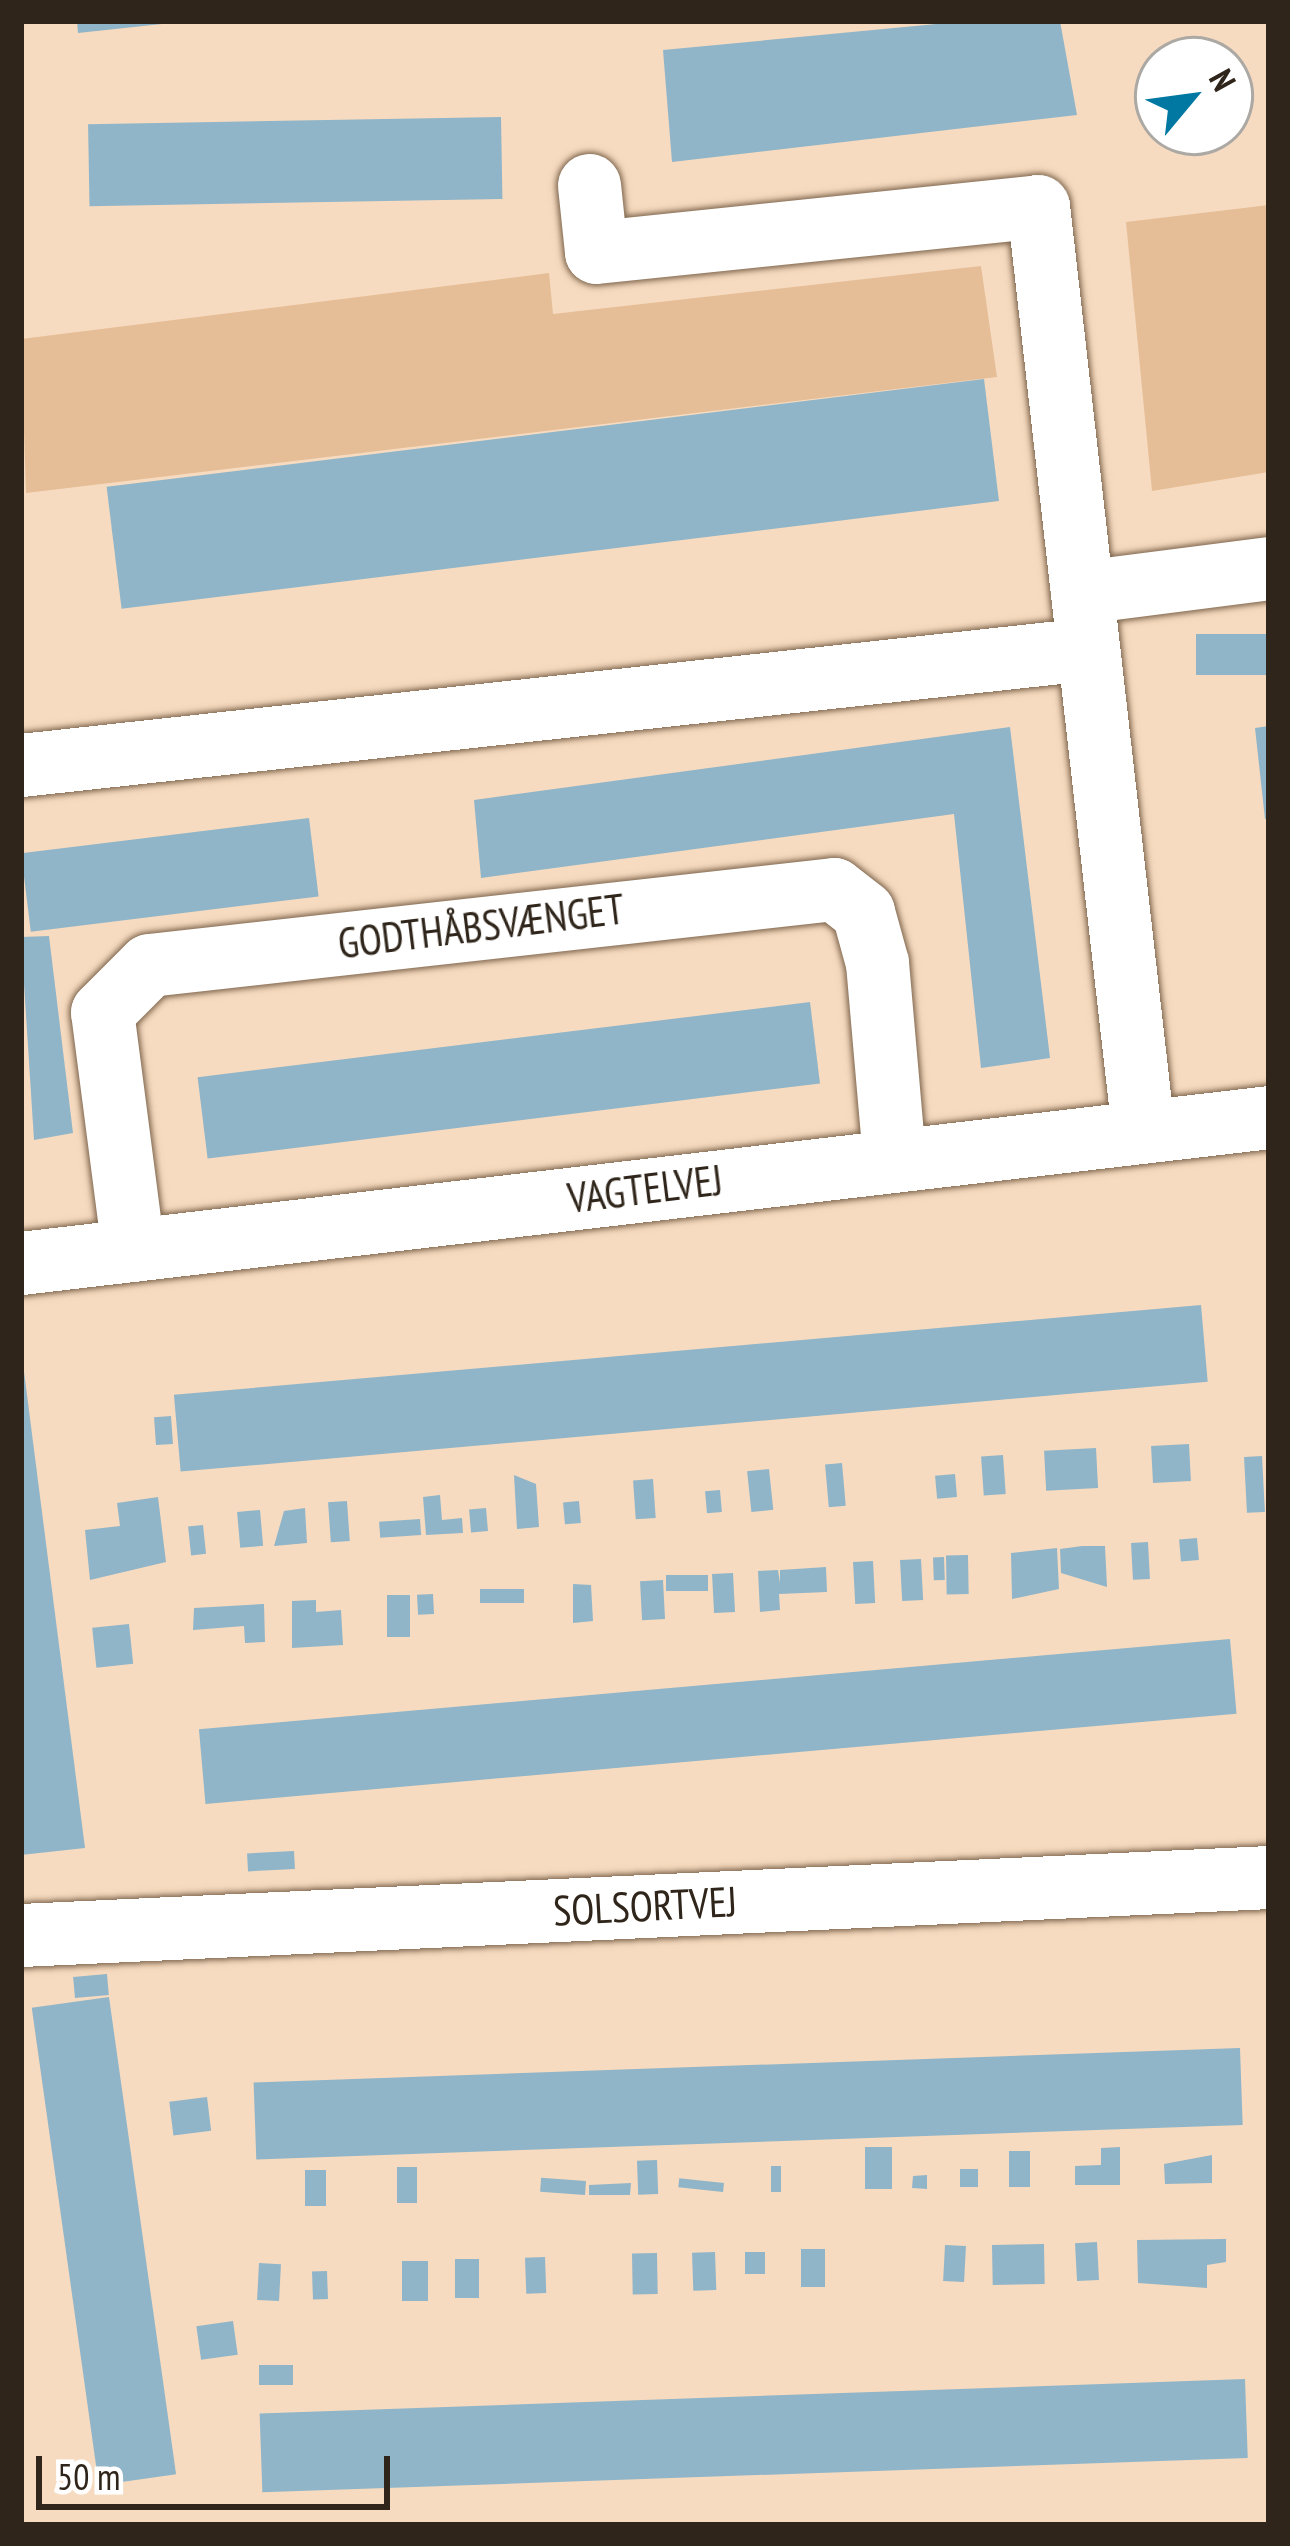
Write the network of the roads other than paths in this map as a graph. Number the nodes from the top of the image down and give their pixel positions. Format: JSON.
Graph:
{"nodes":[{"id":1,"x":589,"y":185,"type":"dead end"},
{"id":2,"x":1269,"y":568,"type":"edge"},
{"id":3,"x":1085,"y":621,"type":"junction"},
{"id":4,"x":21,"y":764,"type":"edge"},
{"id":5,"x":1269,"y":1117,"type":"edge"},
{"id":6,"x":1143,"y":1131,"type":"junction"},
{"id":7,"x":894,"y":1159,"type":"junction"},
{"id":8,"x":133,"y":1250,"type":"junction"},
{"id":9,"x":21,"y":1263,"type":"edge"},
{"id":10,"x":1269,"y":1877,"type":"edge"},
{"id":11,"x":21,"y":1935,"type":"edge"}],
"edges":[{"from":1,"to":3,"type":"street"},
{"from":2,"to":3,"type":"street"},
{"from":3,"to":4,"type":"street"},
{"from":3,"to":6,"type":"street"},
{"from":5,"to":6,"type":"street","name":"VAGTELVEJ"},
{"from":6,"to":7,"type":"street","name":"VAGTELVEJ"},
{"from":7,"to":8,"type":"street","name":"VAGTELVEJ"},
{"from":7,"to":8,"type":"street","name":"GODTHÅBSVÆNGET"},
{"from":8,"to":9,"type":"street","name":"VAGTELVEJ"},
{"from":10,"to":11,"type":"street","name":"SOLSORTVEJ"}]}
